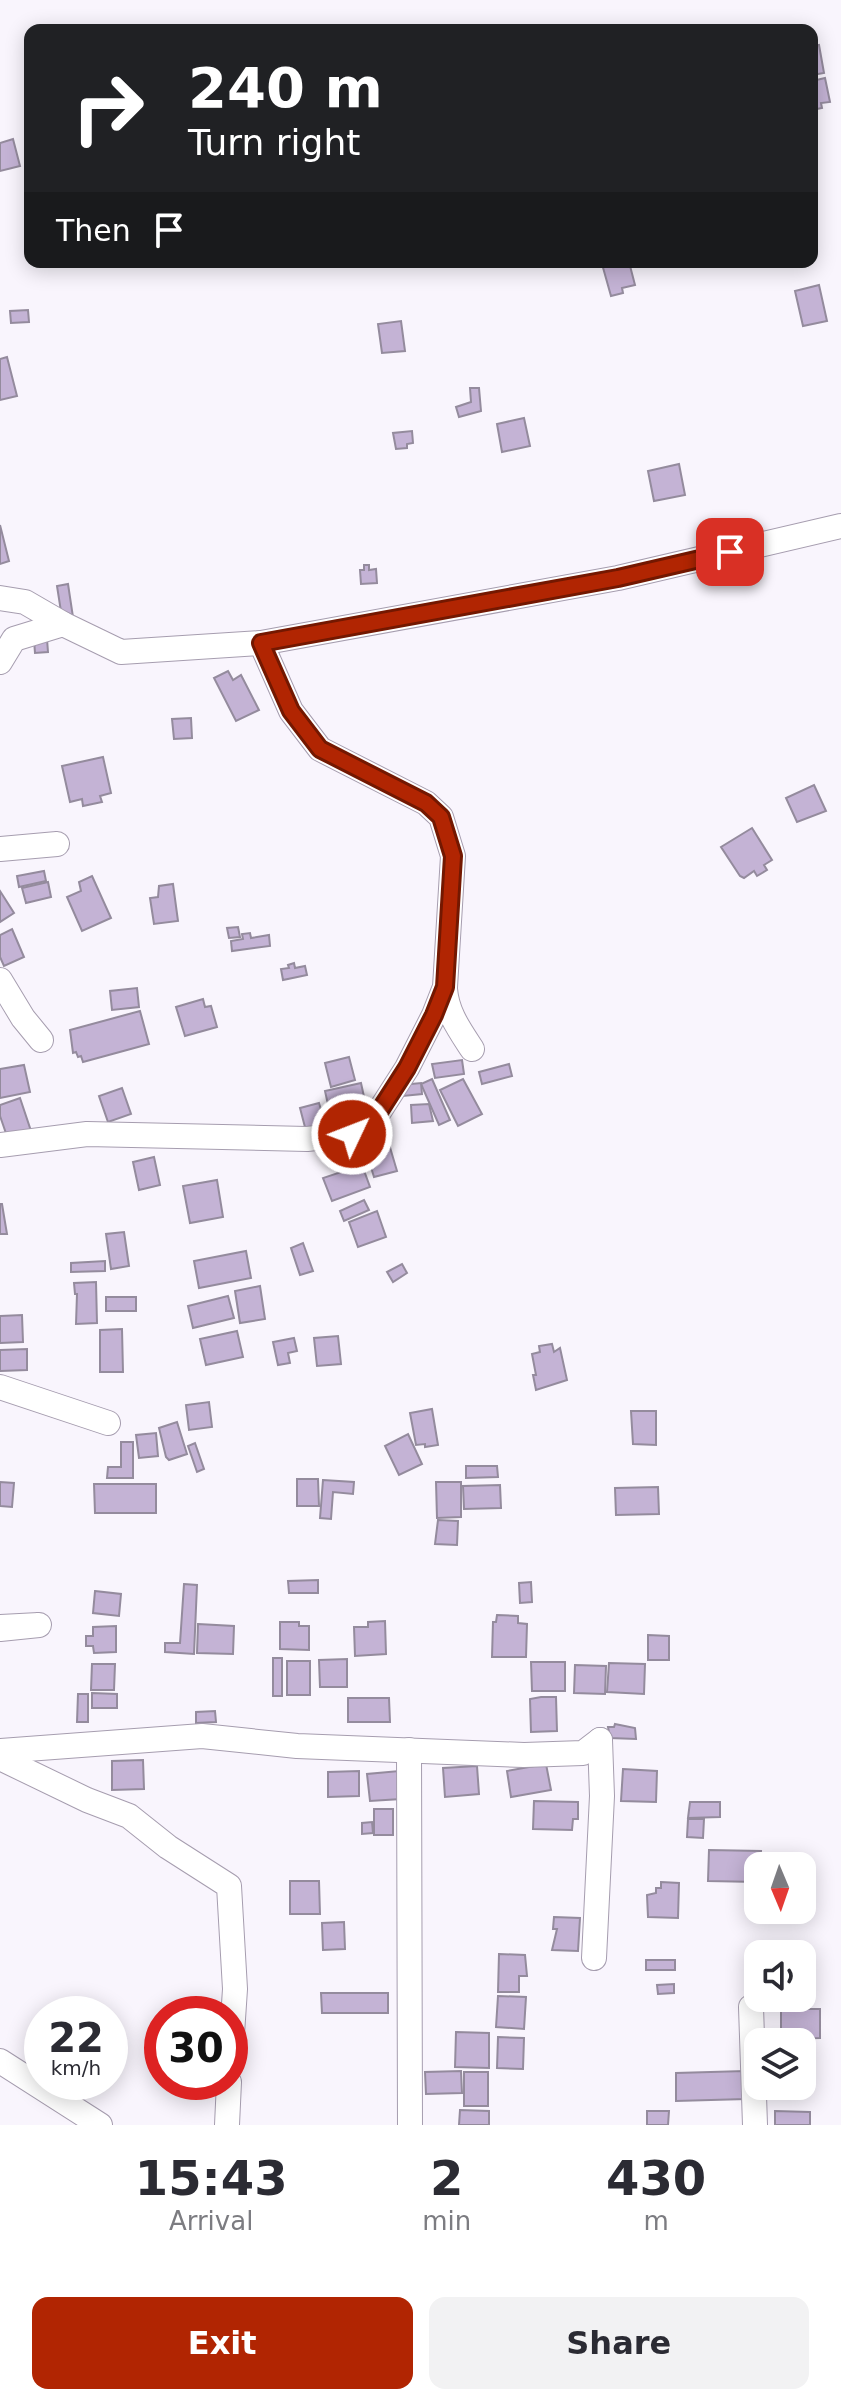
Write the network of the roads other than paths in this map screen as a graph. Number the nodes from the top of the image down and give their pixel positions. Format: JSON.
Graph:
{"nodes":[{"id":1,"x":841,"y":526,"type":"edge"},
{"id":2,"x":0,"y":598,"type":"edge"},
{"id":3,"x":63,"y":624,"type":"junction"},
{"id":4,"x":261,"y":643,"type":"junction"},
{"id":5,"x":0,"y":662,"type":"edge"},
{"id":6,"x":57,"y":844,"type":"dead end"},
{"id":7,"x":0,"y":849,"type":"edge"},
{"id":8,"x":0,"y":980,"type":"edge"},
{"id":9,"x":445,"y":987,"type":"junction"},
{"id":10,"x":41,"y":1040,"type":"dead end"},
{"id":11,"x":472,"y":1049,"type":"dead end"},
{"id":12,"x":0,"y":1145,"type":"edge"},
{"id":13,"x":0,"y":1387,"type":"edge"},
{"id":14,"x":108,"y":1423,"type":"dead end"},
{"id":15,"x":409,"y":1750,"type":"junction"},
{"id":16,"x":0,"y":1751,"type":"edge"},
{"id":17,"x":0,"y":1758,"type":"edge"},
{"id":18,"x":594,"y":1958,"type":"dead end"},
{"id":19,"x":235,"y":1996,"type":"edge"},
{"id":20,"x":751,"y":2012,"type":"edge"},
{"id":21,"x":0,"y":2061,"type":"edge"},
{"id":22,"x":228,"y":2100,"type":"edge"},
{"id":23,"x":100,"y":2125,"type":"edge"},
{"id":24,"x":227,"y":2125,"type":"edge"},
{"id":25,"x":410,"y":2125,"type":"edge"},
{"id":26,"x":755,"y":2125,"type":"edge"}],
"edges":[{"from":1,"to":4,"type":"street"},
{"from":2,"to":3,"type":"street"},
{"from":3,"to":4,"type":"street"},
{"from":3,"to":5,"type":"street"},
{"from":4,"to":9,"type":"street"},
{"from":6,"to":7,"type":"street"},
{"from":8,"to":10,"type":"street"},
{"from":9,"to":11,"type":"street"},
{"from":9,"to":12,"type":"street"},
{"from":13,"to":14,"type":"street"},
{"from":15,"to":16,"type":"street"},
{"from":15,"to":18,"type":"street"},
{"from":15,"to":25,"type":"street"},
{"from":17,"to":19,"type":"street"},
{"from":20,"to":26,"type":"street"},
{"from":21,"to":23,"type":"street"},
{"from":22,"to":24,"type":"street"}]}
